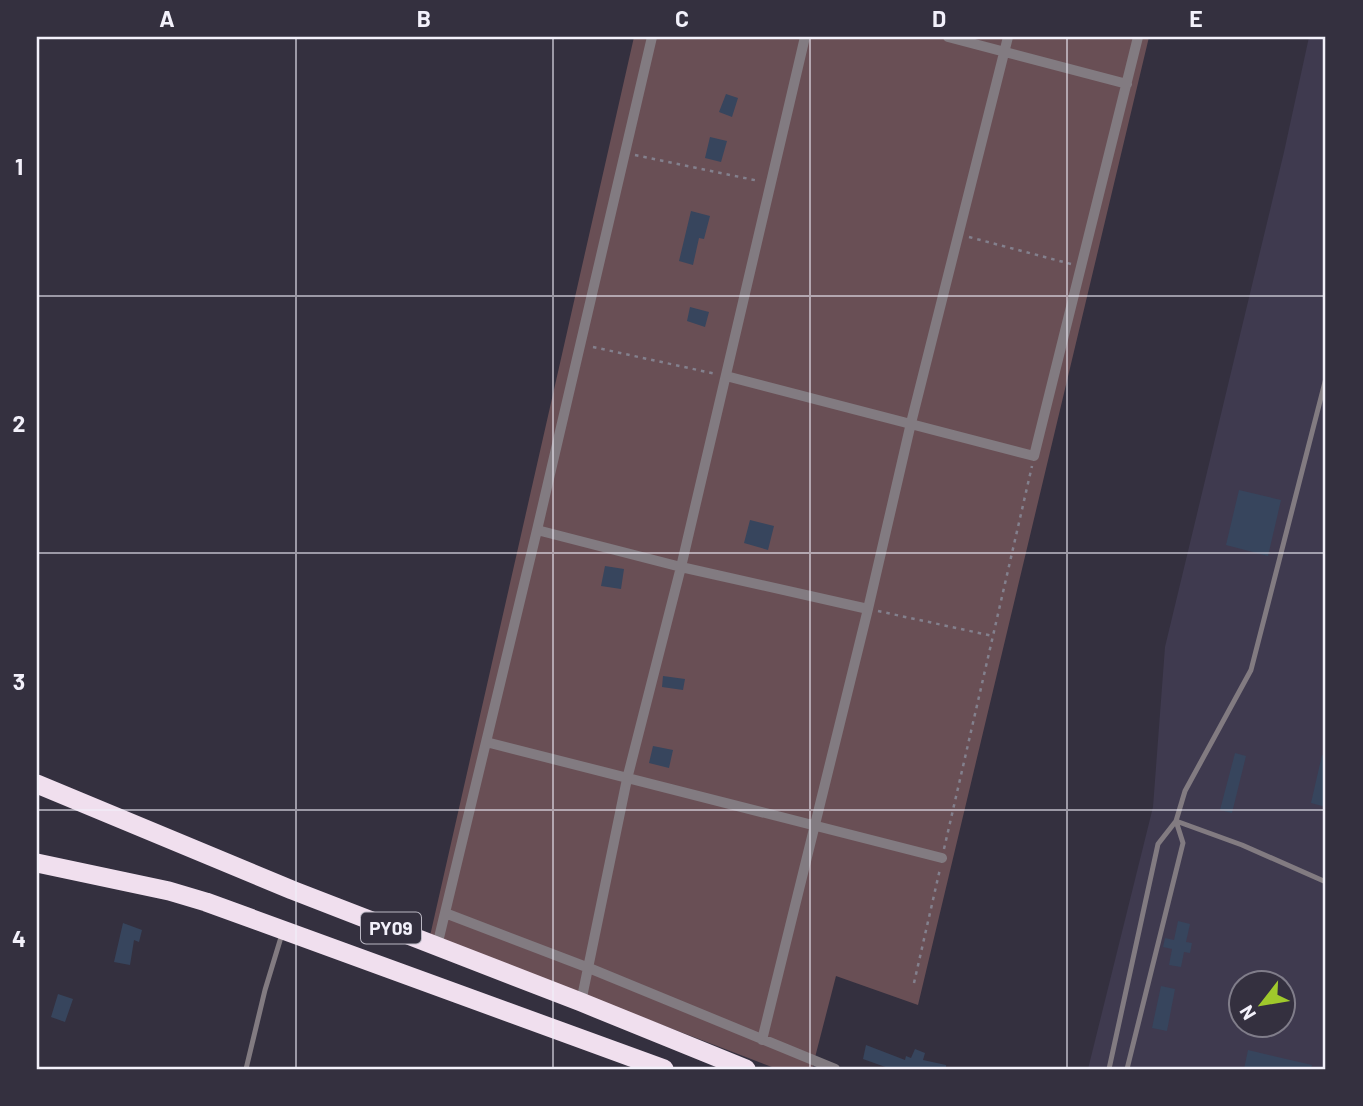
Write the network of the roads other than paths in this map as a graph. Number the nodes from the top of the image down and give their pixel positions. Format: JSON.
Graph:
{"nodes":[{"id":1,"x":652,"y":37,"type":"edge"},
{"id":2,"x":805,"y":37,"type":"edge"},
{"id":3,"x":948,"y":37,"type":"edge"},
{"id":4,"x":1008,"y":37,"type":"edge"},
{"id":5,"x":1138,"y":37,"type":"edge"},
{"id":6,"x":1004,"y":52,"type":"junction"},
{"id":7,"x":1127,"y":84,"type":"junction"},
{"id":8,"x":726,"y":376,"type":"junction"},
{"id":9,"x":1326,"y":378,"type":"edge"},
{"id":10,"x":911,"y":423,"type":"junction"},
{"id":11,"x":537,"y":530,"type":"junction"},
{"id":12,"x":681,"y":567,"type":"junction"},
{"id":13,"x":868,"y":608,"type":"junction"},
{"id":14,"x":486,"y":742,"type":"junction"},
{"id":15,"x":627,"y":779,"type":"junction"},
{"id":16,"x":37,"y":784,"type":"edge"},
{"id":17,"x":1176,"y":821,"type":"junction"},
{"id":18,"x":815,"y":825,"type":"junction"},
{"id":19,"x":942,"y":858,"type":"road end"},
{"id":20,"x":37,"y":863,"type":"edge"},
{"id":21,"x":1326,"y":882,"type":"edge"},
{"id":22,"x":445,"y":913,"type":"junction"},
{"id":23,"x":283,"y":930,"type":"junction"},
{"id":24,"x":437,"y":946,"type":"junction"},
{"id":25,"x":589,"y":968,"type":"junction"},
{"id":26,"x":581,"y":1002,"type":"junction"},
{"id":27,"x":762,"y":1040,"type":"junction"},
{"id":28,"x":246,"y":1069,"type":"edge"},
{"id":29,"x":664,"y":1069,"type":"edge"},
{"id":30,"x":746,"y":1069,"type":"edge"},
{"id":31,"x":835,"y":1069,"type":"edge"},
{"id":32,"x":1108,"y":1069,"type":"edge"},
{"id":33,"x":1127,"y":1069,"type":"edge"}],
"edges":[{"from":1,"to":11,"type":"street"},
{"from":2,"to":8,"type":"street"},
{"from":3,"to":6,"type":"street"},
{"from":4,"to":6,"type":"street"},
{"from":5,"to":7,"type":"street"},
{"from":6,"to":7,"type":"street"},
{"from":6,"to":10,"type":"street"},
{"from":7,"to":10,"type":"street"},
{"from":8,"to":10,"type":"street"},
{"from":8,"to":12,"type":"street"},
{"from":9,"to":17,"type":"lane"},
{"from":10,"to":13,"type":"street"},
{"from":11,"to":12,"type":"street"},
{"from":11,"to":14,"type":"street"},
{"from":12,"to":13,"type":"street"},
{"from":12,"to":15,"type":"street"},
{"from":13,"to":18,"type":"street"},
{"from":14,"to":15,"type":"street"},
{"from":14,"to":22,"type":"street"},
{"from":15,"to":18,"type":"street"},
{"from":15,"to":25,"type":"street"},
{"from":16,"to":24,"type":"highway","number":"PY09"},
{"from":17,"to":21,"type":"lane"},
{"from":17,"to":32,"type":"lane"},
{"from":17,"to":33,"type":"lane"},
{"from":18,"to":19,"type":"street"},
{"from":18,"to":27,"type":"street"},
{"from":20,"to":23,"type":"highway","number":"PY09"},
{"from":22,"to":24,"type":"street"},
{"from":22,"to":25,"type":"street"},
{"from":23,"to":28,"type":"lane"},
{"from":23,"to":29,"type":"highway","number":"PY09"},
{"from":24,"to":26,"type":"highway","number":"PY09"},
{"from":25,"to":26,"type":"street"},
{"from":25,"to":27,"type":"street"},
{"from":26,"to":30,"type":"highway","number":"PY09"},
{"from":27,"to":31,"type":"street"}]}
